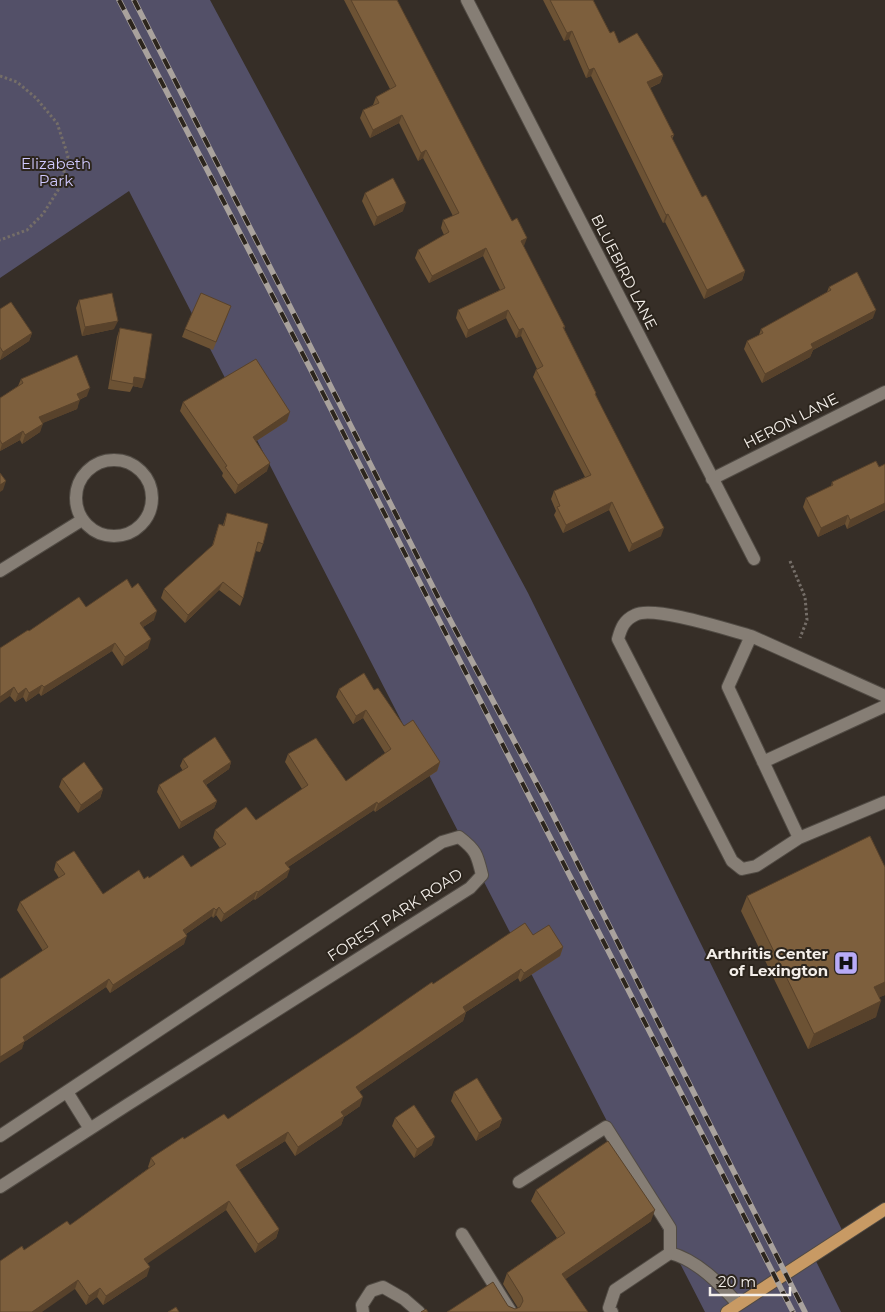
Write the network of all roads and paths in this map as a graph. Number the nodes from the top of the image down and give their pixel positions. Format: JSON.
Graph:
{"nodes":[{"id":1,"x":467,"y":0,"type":"edge"},
{"id":2,"x":0,"y":76,"type":"edge"},
{"id":3,"x":0,"y":240,"type":"edge"},
{"id":4,"x":885,"y":392,"type":"edge"},
{"id":5,"x":712,"y":479,"type":"junction"},
{"id":6,"x":82,"y":520,"type":"junction"},
{"id":7,"x":754,"y":559,"type":"dead end"},
{"id":8,"x":790,"y":560,"type":"dead end"},
{"id":9,"x":0,"y":571,"type":"edge"},
{"id":10,"x":807,"y":620,"type":"dead end"},
{"id":11,"x":751,"y":636,"type":"junction"},
{"id":12,"x":885,"y":696,"type":"edge"},
{"id":13,"x":885,"y":706,"type":"edge"},
{"id":14,"x":763,"y":762,"type":"junction"},
{"id":15,"x":885,"y":802,"type":"edge"},
{"id":16,"x":799,"y":838,"type":"junction"},
{"id":17,"x":66,"y":1092,"type":"junction"},
{"id":18,"x":90,"y":1129,"type":"junction"},
{"id":19,"x":0,"y":1136,"type":"edge"},
{"id":20,"x":519,"y":1182,"type":"dead end"},
{"id":21,"x":0,"y":1188,"type":"edge"},
{"id":22,"x":885,"y":1209,"type":"edge"},
{"id":23,"x":462,"y":1234,"type":"dead end"},
{"id":24,"x":670,"y":1253,"type":"junction"},
{"id":25,"x":738,"y":1304,"type":"junction"},
{"id":26,"x":363,"y":1312,"type":"edge"},
{"id":27,"x":419,"y":1312,"type":"edge"},
{"id":28,"x":511,"y":1312,"type":"edge"},
{"id":29,"x":612,"y":1312,"type":"edge"},
{"id":30,"x":726,"y":1312,"type":"edge"}],
"edges":[{"from":1,"to":5,"type":"street","name":"BLUEBIRD LANE"},
{"from":2,"to":3,"type":"path"},
{"from":4,"to":5,"type":"street","name":"HERON LANE"},
{"from":5,"to":7,"type":"street","name":"BLUEBIRD LANE"},
{"from":6,"to":6,"type":"street"},
{"from":6,"to":9,"type":"street"},
{"from":8,"to":10,"type":"path"},
{"from":11,"to":12,"type":"street"},
{"from":11,"to":14,"type":"street"},
{"from":11,"to":16,"type":"street"},
{"from":13,"to":14,"type":"street"},
{"from":14,"to":16,"type":"street"},
{"from":15,"to":16,"type":"street"},
{"from":17,"to":18,"type":"street"},
{"from":17,"to":18,"type":"street","name":"FOREST PARK ROAD"},
{"from":17,"to":19,"type":"street","name":"FOREST PARK ROAD"},
{"from":18,"to":21,"type":"street","name":"FOREST PARK ROAD"},
{"from":20,"to":24,"type":"street"},
{"from":22,"to":25,"type":"main road"},
{"from":23,"to":28,"type":"street"},
{"from":24,"to":25,"type":"street"},
{"from":24,"to":29,"type":"street"},
{"from":25,"to":30,"type":"main road"},
{"from":26,"to":27,"type":"street"}]}
